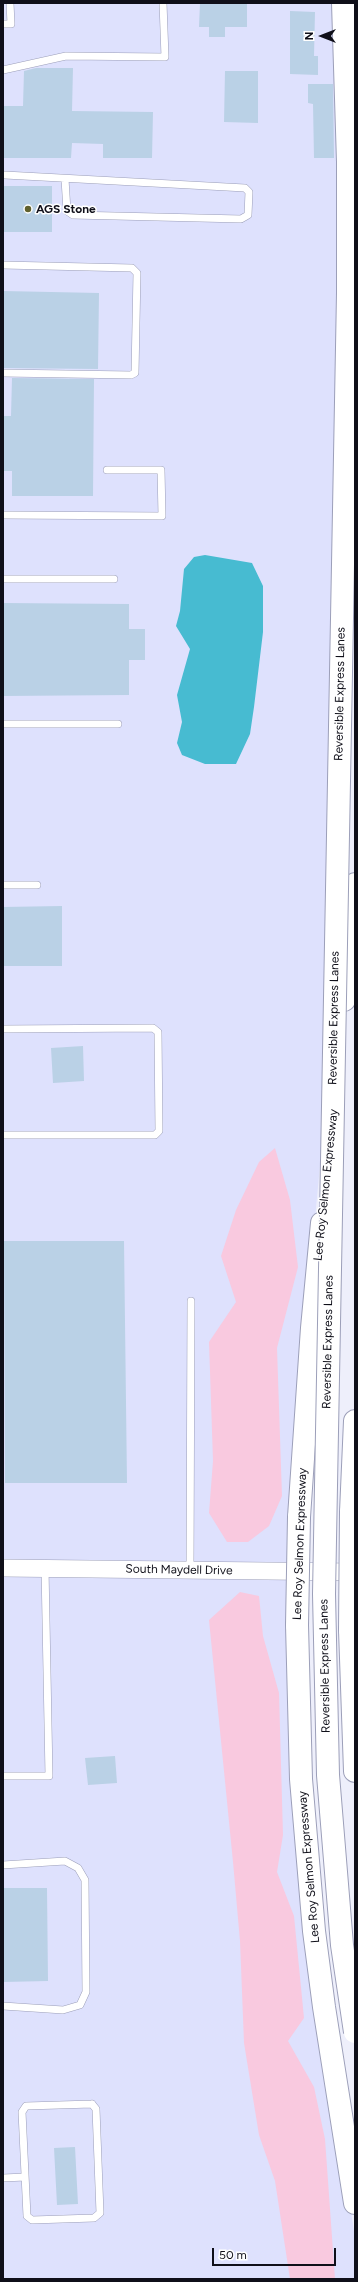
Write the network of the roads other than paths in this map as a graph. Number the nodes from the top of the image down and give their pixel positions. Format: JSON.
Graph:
{"nodes":[{"id":1,"x":10,"y":3,"type":"edge"},
{"id":2,"x":163,"y":3,"type":"edge"},
{"id":3,"x":343,"y":3,"type":"edge"},
{"id":4,"x":3,"y":24,"type":"edge"},
{"id":5,"x":3,"y":70,"type":"edge"},
{"id":6,"x":6,"y":175,"type":"dead end"},
{"id":7,"x":66,"y":179,"type":"junction"},
{"id":8,"x":3,"y":265,"type":"edge"},
{"id":9,"x":3,"y":373,"type":"edge"},
{"id":10,"x":107,"y":470,"type":"dead end"},
{"id":11,"x":3,"y":515,"type":"edge"},
{"id":12,"x":3,"y":579,"type":"edge"},
{"id":13,"x":114,"y":579,"type":"dead end"},
{"id":14,"x":3,"y":724,"type":"edge"},
{"id":15,"x":118,"y":724,"type":"dead end"},
{"id":16,"x":355,"y":884,"type":"edge"},
{"id":17,"x":3,"y":885,"type":"edge"},
{"id":18,"x":37,"y":885,"type":"dead end"},
{"id":19,"x":3,"y":1029,"type":"edge"},
{"id":20,"x":3,"y":1135,"type":"edge"},
{"id":21,"x":191,"y":1301,"type":"dead end"},
{"id":22,"x":355,"y":1422,"type":"edge"},
{"id":23,"x":3,"y":1568,"type":"edge"},
{"id":24,"x":45,"y":1568,"type":"junction"},
{"id":25,"x":190,"y":1570,"type":"junction"},
{"id":26,"x":355,"y":1572,"type":"edge"},
{"id":27,"x":355,"y":1771,"type":"edge"},
{"id":28,"x":3,"y":1776,"type":"edge"},
{"id":29,"x":3,"y":1865,"type":"edge"},
{"id":30,"x":3,"y":2006,"type":"edge"},
{"id":31,"x":355,"y":2032,"type":"edge"},
{"id":32,"x":25,"y":2177,"type":"junction"},
{"id":33,"x":3,"y":2178,"type":"edge"},
{"id":34,"x":355,"y":2202,"type":"edge"}],
"edges":[{"from":1,"to":4,"type":"lane"},
{"from":2,"to":5,"type":"lane"},
{"from":3,"to":31,"type":"highway","name":"Reversible Express Lanes","bridge":true},
{"from":6,"to":7,"type":"lane"},
{"from":7,"to":7,"type":"lane"},
{"from":8,"to":9,"type":"lane"},
{"from":10,"to":11,"type":"lane"},
{"from":12,"to":13,"type":"lane"},
{"from":14,"to":15,"type":"lane"},
{"from":16,"to":34,"type":"highway","name":"Lee Roy Selmon Expressway","bridge":true},
{"from":17,"to":18,"type":"lane"},
{"from":19,"to":20,"type":"lane"},
{"from":21,"to":25,"type":"lane"},
{"from":22,"to":27,"type":"highway","bridge":true},
{"from":23,"to":24,"type":"street","name":"South Maydell Drive"},
{"from":24,"to":25,"type":"street","name":"South Maydell Drive"},
{"from":24,"to":28,"type":"lane"},
{"from":25,"to":26,"type":"street","name":"South Maydell Drive"},
{"from":29,"to":30,"type":"lane"},
{"from":32,"to":32,"type":"lane"},
{"from":32,"to":33,"type":"lane"}]}
